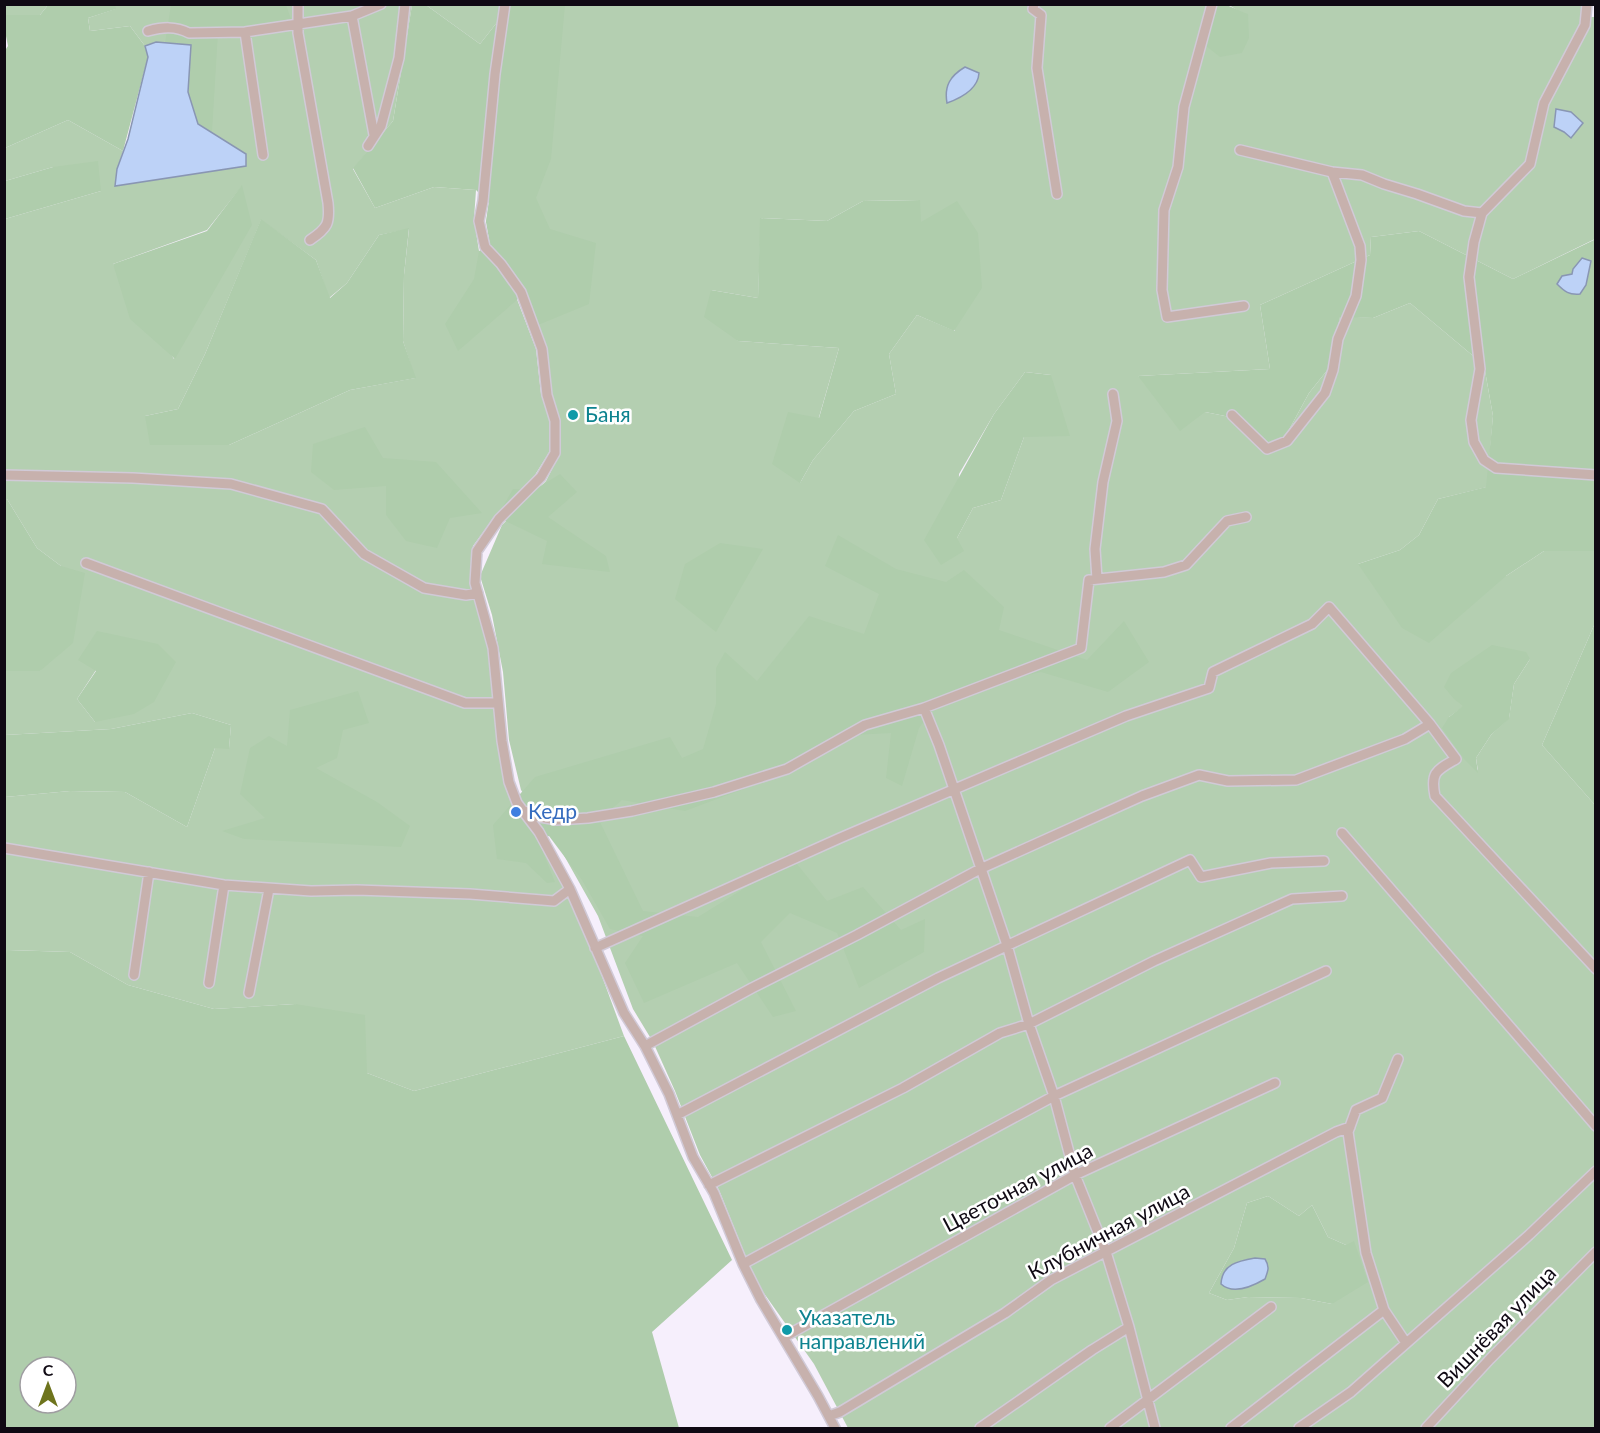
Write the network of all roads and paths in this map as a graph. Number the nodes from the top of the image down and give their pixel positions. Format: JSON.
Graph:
{"nodes":[{"id":1,"x":298,"y":4,"type":"edge"},
{"id":2,"x":381,"y":4,"type":"edge"},
{"id":3,"x":405,"y":4,"type":"edge"},
{"id":4,"x":505,"y":4,"type":"edge"},
{"id":5,"x":1034,"y":4,"type":"edge"},
{"id":6,"x":1212,"y":4,"type":"edge"},
{"id":7,"x":1587,"y":4,"type":"edge"},
{"id":8,"x":352,"y":16,"type":"junction"},
{"id":9,"x":298,"y":23,"type":"junction"},
{"id":10,"x":148,"y":31,"type":"dead end"},
{"id":11,"x":245,"y":32,"type":"junction"},
{"id":12,"x":374,"y":135,"type":"junction"},
{"id":13,"x":368,"y":146,"type":"dead end"},
{"id":14,"x":1240,"y":150,"type":"dead end"},
{"id":15,"x":263,"y":155,"type":"dead end"},
{"id":16,"x":1332,"y":172,"type":"junction"},
{"id":17,"x":1057,"y":194,"type":"dead end"},
{"id":18,"x":1482,"y":213,"type":"junction"},
{"id":19,"x":310,"y":240,"type":"dead end"},
{"id":20,"x":1244,"y":306,"type":"dead end"},
{"id":21,"x":1113,"y":394,"type":"dead end"},
{"id":22,"x":1232,"y":416,"type":"dead end"},
{"id":23,"x":4,"y":475,"type":"edge"},
{"id":24,"x":1596,"y":475,"type":"edge"},
{"id":25,"x":1246,"y":517,"type":"dead end"},
{"id":26,"x":86,"y":563,"type":"dead end"},
{"id":27,"x":1098,"y":579,"type":"junction"},
{"id":28,"x":478,"y":593,"type":"junction"},
{"id":29,"x":498,"y":702,"type":"junction"},
{"id":30,"x":924,"y":708,"type":"junction"},
{"id":31,"x":1430,"y":724,"type":"junction"},
{"id":32,"x":954,"y":791,"type":"junction"},
{"id":33,"x":524,"y":811,"type":"junction"},
{"id":34,"x":1342,"y":833,"type":"dead end"},
{"id":35,"x":4,"y":848,"type":"edge"},
{"id":36,"x":1324,"y":861,"type":"dead end"},
{"id":37,"x":980,"y":869,"type":"junction"},
{"id":38,"x":149,"y":872,"type":"junction"},
{"id":39,"x":224,"y":885,"type":"junction"},
{"id":40,"x":269,"y":889,"type":"junction"},
{"id":41,"x":570,"y":889,"type":"junction"},
{"id":42,"x":1342,"y":896,"type":"dead end"},
{"id":43,"x":1007,"y":945,"type":"junction"},
{"id":44,"x":595,"y":948,"type":"junction"},
{"id":45,"x":1596,"y":969,"type":"edge"},
{"id":46,"x":1326,"y":971,"type":"dead end"},
{"id":47,"x":134,"y":975,"type":"dead end"},
{"id":48,"x":209,"y":983,"type":"dead end"},
{"id":49,"x":249,"y":993,"type":"dead end"},
{"id":50,"x":1029,"y":1024,"type":"junction"},
{"id":51,"x":645,"y":1046,"type":"junction"},
{"id":52,"x":1398,"y":1059,"type":"dead end"},
{"id":53,"x":1275,"y":1083,"type":"dead end"},
{"id":54,"x":1054,"y":1096,"type":"junction"},
{"id":55,"x":677,"y":1115,"type":"junction"},
{"id":56,"x":1596,"y":1126,"type":"edge"},
{"id":57,"x":1350,"y":1127,"type":"junction"},
{"id":58,"x":1596,"y":1172,"type":"edge"},
{"id":59,"x":1075,"y":1175,"type":"junction"},
{"id":60,"x":709,"y":1185,"type":"junction"},
{"id":61,"x":1106,"y":1252,"type":"junction"},
{"id":62,"x":1596,"y":1252,"type":"edge"},
{"id":63,"x":743,"y":1264,"type":"junction"},
{"id":64,"x":1271,"y":1307,"type":"dead end"},
{"id":65,"x":1384,"y":1310,"type":"junction"},
{"id":66,"x":1129,"y":1327,"type":"junction"},
{"id":67,"x":784,"y":1337,"type":"junction"},
{"id":68,"x":1406,"y":1343,"type":"junction"},
{"id":69,"x":1147,"y":1401,"type":"junction"},
{"id":70,"x":829,"y":1416,"type":"junction"},
{"id":71,"x":835,"y":1428,"type":"edge"},
{"id":72,"x":980,"y":1428,"type":"edge"},
{"id":73,"x":1110,"y":1428,"type":"edge"},
{"id":74,"x":1155,"y":1428,"type":"edge"},
{"id":75,"x":1231,"y":1428,"type":"edge"},
{"id":76,"x":1299,"y":1428,"type":"edge"},
{"id":77,"x":1426,"y":1428,"type":"edge"}],
"edges":[{"from":1,"to":9,"type":"street"},
{"from":2,"to":8,"type":"street"},
{"from":3,"to":12,"type":"street"},
{"from":4,"to":28,"type":"street"},
{"from":5,"to":17,"type":"street"},
{"from":6,"to":20,"type":"street"},
{"from":7,"to":18,"type":"street"},
{"from":8,"to":9,"type":"street"},
{"from":8,"to":12,"type":"street"},
{"from":9,"to":11,"type":"street"},
{"from":9,"to":19,"type":"street"},
{"from":10,"to":11,"type":"street"},
{"from":11,"to":15,"type":"street"},
{"from":12,"to":13,"type":"street"},
{"from":14,"to":16,"type":"street"},
{"from":16,"to":18,"type":"street"},
{"from":16,"to":22,"type":"street"},
{"from":18,"to":24,"type":"street"},
{"from":21,"to":27,"type":"street"},
{"from":23,"to":28,"type":"street"},
{"from":25,"to":27,"type":"street"},
{"from":26,"to":29,"type":"street"},
{"from":27,"to":30,"type":"street"},
{"from":28,"to":29,"type":"street"},
{"from":29,"to":33,"type":"street"},
{"from":30,"to":32,"type":"street"},
{"from":30,"to":33,"type":"street"},
{"from":31,"to":32,"type":"street"},
{"from":31,"to":37,"type":"street"},
{"from":31,"to":45,"type":"street"},
{"from":32,"to":37,"type":"street"},
{"from":32,"to":44,"type":"street"},
{"from":33,"to":41,"type":"street"},
{"from":34,"to":56,"type":"street"},
{"from":35,"to":38,"type":"street"},
{"from":36,"to":43,"type":"street"},
{"from":37,"to":43,"type":"street"},
{"from":37,"to":51,"type":"street"},
{"from":38,"to":39,"type":"street"},
{"from":38,"to":47,"type":"street"},
{"from":39,"to":40,"type":"street"},
{"from":39,"to":48,"type":"street"},
{"from":40,"to":41,"type":"street"},
{"from":40,"to":49,"type":"street"},
{"from":41,"to":44,"type":"street"},
{"from":42,"to":50,"type":"street"},
{"from":43,"to":50,"type":"street"},
{"from":43,"to":55,"type":"street"},
{"from":44,"to":51,"type":"street"},
{"from":46,"to":54,"type":"street"},
{"from":50,"to":54,"type":"street"},
{"from":50,"to":60,"type":"street"},
{"from":51,"to":55,"type":"street"},
{"from":52,"to":57,"type":"street"},
{"from":53,"to":59,"type":"street","name":"Цветочная улица"},
{"from":54,"to":59,"type":"street"},
{"from":54,"to":63,"type":"street"},
{"from":55,"to":60,"type":"street"},
{"from":57,"to":61,"type":"street","name":"Клубничная улица"},
{"from":57,"to":65,"type":"street"},
{"from":58,"to":68,"type":"street"},
{"from":59,"to":61,"type":"street"},
{"from":59,"to":67,"type":"street","name":"Цветочная улица"},
{"from":60,"to":63,"type":"street"},
{"from":61,"to":66,"type":"street"},
{"from":61,"to":70,"type":"street","name":"Клубничная улица"},
{"from":62,"to":77,"type":"street","name":"Вишнёвая улица"},
{"from":63,"to":67,"type":"street"},
{"from":64,"to":69,"type":"street"},
{"from":65,"to":68,"type":"street"},
{"from":65,"to":75,"type":"street"},
{"from":66,"to":69,"type":"street"},
{"from":66,"to":72,"type":"street"},
{"from":67,"to":70,"type":"street"},
{"from":68,"to":76,"type":"street"},
{"from":69,"to":73,"type":"street"},
{"from":69,"to":74,"type":"street"},
{"from":70,"to":71,"type":"street"}]}
